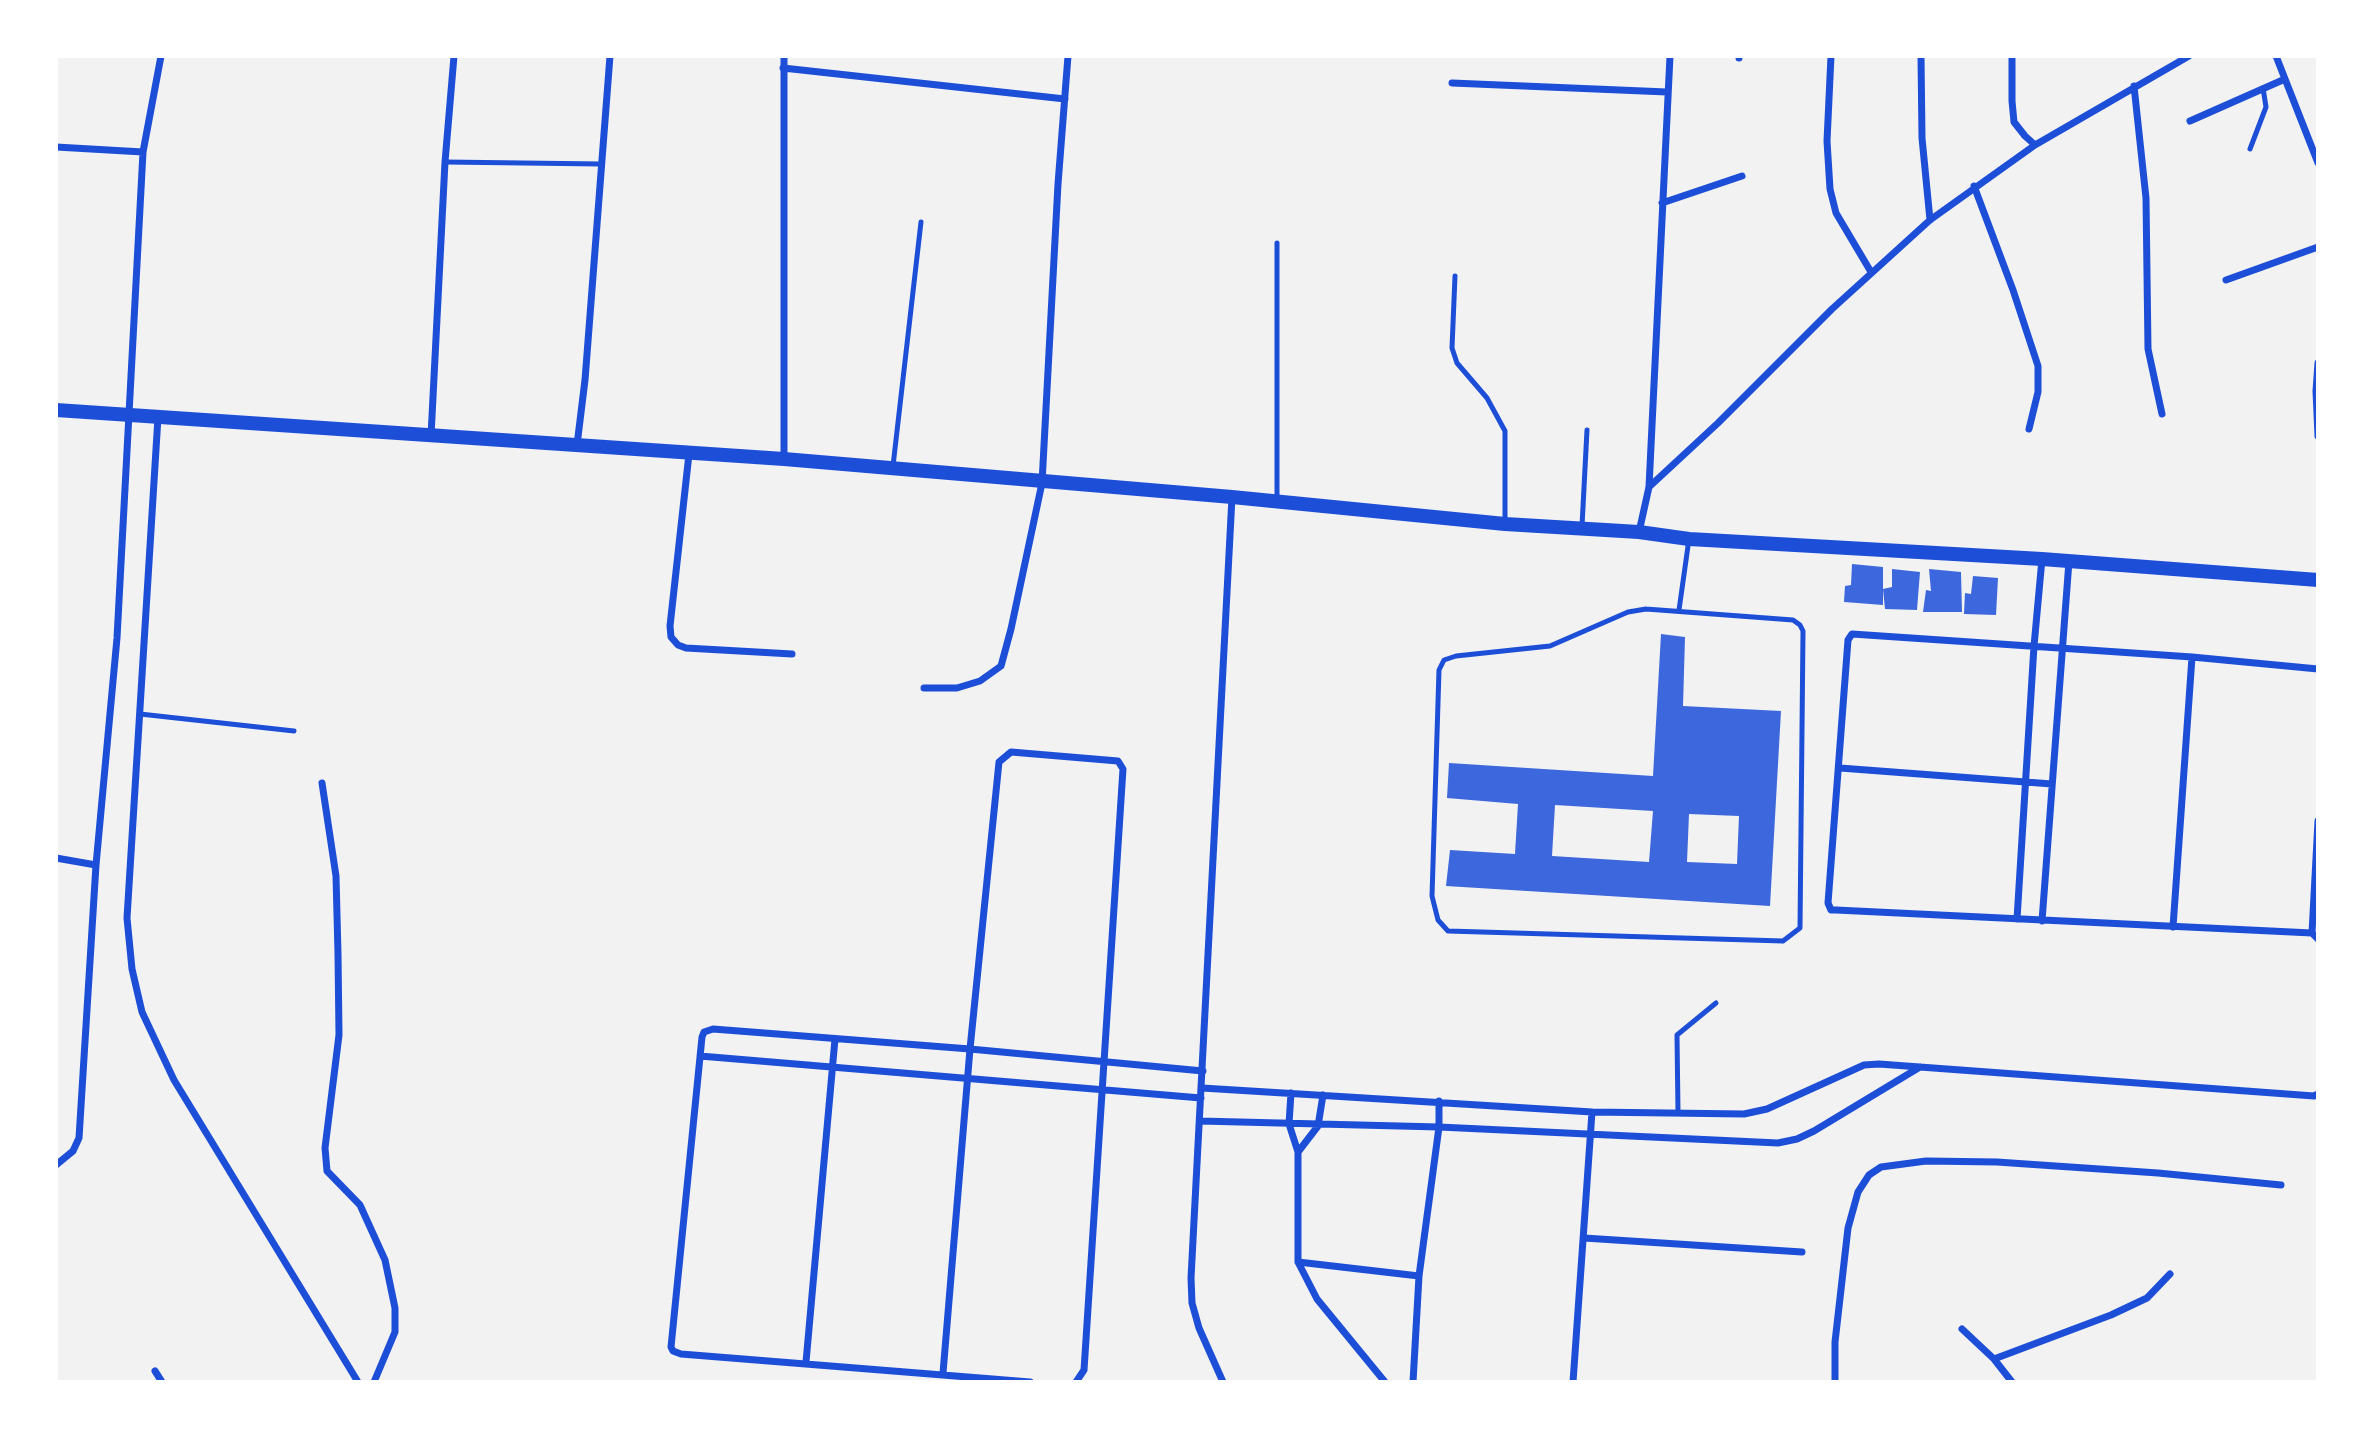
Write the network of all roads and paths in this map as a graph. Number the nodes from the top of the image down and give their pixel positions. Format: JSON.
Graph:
{"nodes":[{"id":1,"x":161,"y":56,"type":"edge"},
{"id":2,"x":454,"y":56,"type":"edge"},
{"id":3,"x":610,"y":56,"type":"edge"},
{"id":4,"x":784,"y":56,"type":"edge"},
{"id":5,"x":1068,"y":56,"type":"edge"},
{"id":6,"x":1670,"y":56,"type":"edge"},
{"id":7,"x":1830,"y":56,"type":"edge"},
{"id":8,"x":1921,"y":56,"type":"edge"},
{"id":9,"x":2012,"y":56,"type":"edge"},
{"id":10,"x":2189,"y":56,"type":"edge"},
{"id":11,"x":2276,"y":56,"type":"edge"},
{"id":12,"x":783,"y":68,"type":"junction"},
{"id":13,"x":2285,"y":79,"type":"junction"},
{"id":14,"x":1452,"y":83,"type":"dead end"},
{"id":15,"x":2134,"y":86,"type":"junction"},
{"id":16,"x":2263,"y":88,"type":"junction"},
{"id":17,"x":1667,"y":92,"type":"junction"},
{"id":18,"x":1065,"y":99,"type":"junction"},
{"id":19,"x":2190,"y":121,"type":"dead end"},
{"id":20,"x":2035,"y":145,"type":"junction"},
{"id":21,"x":56,"y":146,"type":"edge"},
{"id":22,"x":2250,"y":149,"type":"dead end"},
{"id":23,"x":143,"y":152,"type":"junction"},
{"id":24,"x":445,"y":162,"type":"junction"},
{"id":25,"x":2318,"y":163,"type":"edge"},
{"id":26,"x":601,"y":164,"type":"junction"},
{"id":27,"x":1742,"y":176,"type":"dead end"},
{"id":28,"x":1974,"y":187,"type":"junction"},
{"id":29,"x":1662,"y":203,"type":"junction"},
{"id":30,"x":1930,"y":220,"type":"junction"},
{"id":31,"x":921,"y":222,"type":"dead end"},
{"id":32,"x":1277,"y":243,"type":"dead end"},
{"id":33,"x":2318,"y":247,"type":"edge"},
{"id":34,"x":1871,"y":272,"type":"junction"},
{"id":35,"x":1455,"y":276,"type":"dead end"},
{"id":36,"x":2226,"y":280,"type":"dead end"},
{"id":37,"x":2318,"y":363,"type":"edge"},
{"id":38,"x":56,"y":410,"type":"edge"},
{"id":39,"x":2162,"y":414,"type":"dead end"},
{"id":40,"x":130,"y":415,"type":"junction"},
{"id":41,"x":158,"y":417,"type":"junction"},
{"id":42,"x":2029,"y":429,"type":"dead end"},
{"id":43,"x":1587,"y":430,"type":"dead end"},
{"id":44,"x":2318,"y":436,"type":"edge"},
{"id":45,"x":431,"y":437,"type":"junction"},
{"id":46,"x":576,"y":445,"type":"junction"},
{"id":47,"x":689,"y":454,"type":"junction"},
{"id":48,"x":784,"y":460,"type":"junction"},
{"id":49,"x":893,"y":469,"type":"junction"},
{"id":50,"x":1042,"y":483,"type":"junction"},
{"id":51,"x":1648,"y":487,"type":"junction"},
{"id":52,"x":1232,"y":497,"type":"junction"},
{"id":53,"x":1277,"y":501,"type":"junction"},
{"id":54,"x":1505,"y":524,"type":"junction"},
{"id":55,"x":1581,"y":529,"type":"junction"},
{"id":56,"x":1639,"y":532,"type":"junction"},
{"id":57,"x":1689,"y":539,"type":"junction"},
{"id":58,"x":2042,"y":559,"type":"junction"},
{"id":59,"x":2069,"y":561,"type":"junction"},
{"id":60,"x":2318,"y":580,"type":"edge"},
{"id":61,"x":1679,"y":610,"type":"junction"},
{"id":62,"x":2034,"y":646,"type":"junction"},
{"id":63,"x":2063,"y":649,"type":"junction"},
{"id":64,"x":792,"y":654,"type":"dead end"},
{"id":65,"x":2192,"y":657,"type":"junction"},
{"id":66,"x":2318,"y":669,"type":"edge"},
{"id":67,"x":924,"y":688,"type":"dead end"},
{"id":68,"x":140,"y":714,"type":"junction"},
{"id":69,"x":294,"y":732,"type":"dead end"},
{"id":70,"x":1840,"y":768,"type":"junction"},
{"id":71,"x":2026,"y":782,"type":"junction"},
{"id":72,"x":321,"y":783,"type":"dead end"},
{"id":73,"x":2052,"y":784,"type":"junction"},
{"id":74,"x":2318,"y":821,"type":"edge"},
{"id":75,"x":56,"y":858,"type":"edge"},
{"id":76,"x":96,"y":865,"type":"junction"},
{"id":77,"x":2017,"y":919,"type":"junction"},
{"id":78,"x":2042,"y":921,"type":"junction"},
{"id":79,"x":2173,"y":927,"type":"junction"},
{"id":80,"x":2315,"y":936,"type":"edge"},
{"id":81,"x":1716,"y":1003,"type":"dead end"},
{"id":82,"x":835,"y":1038,"type":"junction"},
{"id":83,"x":970,"y":1049,"type":"junction"},
{"id":84,"x":700,"y":1056,"type":"junction"},
{"id":85,"x":1102,"y":1063,"type":"junction"},
{"id":86,"x":1920,"y":1067,"type":"junction"},
{"id":87,"x":832,"y":1068,"type":"junction"},
{"id":88,"x":1203,"y":1071,"type":"junction"},
{"id":89,"x":967,"y":1080,"type":"junction"},
{"id":90,"x":1202,"y":1088,"type":"junction"},
{"id":91,"x":1101,"y":1091,"type":"junction"},
{"id":92,"x":1291,"y":1093,"type":"junction"},
{"id":93,"x":2318,"y":1094,"type":"edge"},
{"id":94,"x":1323,"y":1095,"type":"junction"},
{"id":95,"x":1201,"y":1098,"type":"junction"},
{"id":96,"x":1438,"y":1101,"type":"junction"},
{"id":97,"x":1592,"y":1112,"type":"junction"},
{"id":98,"x":1678,"y":1113,"type":"junction"},
{"id":99,"x":1200,"y":1121,"type":"junction"},
{"id":100,"x":1289,"y":1124,"type":"junction"},
{"id":101,"x":1318,"y":1126,"type":"junction"},
{"id":102,"x":1439,"y":1127,"type":"junction"},
{"id":103,"x":1590,"y":1135,"type":"junction"},
{"id":104,"x":1298,"y":1152,"type":"junction"},
{"id":105,"x":56,"y":1165,"type":"edge"},
{"id":106,"x":2281,"y":1185,"type":"dead end"},
{"id":107,"x":1584,"y":1238,"type":"junction"},
{"id":108,"x":1802,"y":1252,"type":"dead end"},
{"id":109,"x":1298,"y":1262,"type":"junction"},
{"id":110,"x":2170,"y":1273,"type":"dead end"},
{"id":111,"x":1419,"y":1276,"type":"junction"},
{"id":112,"x":1962,"y":1329,"type":"dead end"},
{"id":113,"x":1994,"y":1359,"type":"junction"},
{"id":114,"x":806,"y":1362,"type":"junction"},
{"id":115,"x":155,"y":1371,"type":"dead end"},
{"id":116,"x":943,"y":1373,"type":"junction"},
{"id":117,"x":2009,"y":1381,"type":"edge"},
{"id":118,"x":162,"y":1382,"type":"edge"},
{"id":119,"x":358,"y":1382,"type":"edge"},
{"id":120,"x":374,"y":1382,"type":"edge"},
{"id":121,"x":1030,"y":1382,"type":"edge"},
{"id":122,"x":1076,"y":1382,"type":"edge"},
{"id":123,"x":1223,"y":1382,"type":"edge"},
{"id":124,"x":1385,"y":1382,"type":"edge"},
{"id":125,"x":1413,"y":1382,"type":"edge"},
{"id":126,"x":1573,"y":1382,"type":"edge"},
{"id":127,"x":1835,"y":1382,"type":"edge"}],
"edges":[{"from":1,"to":23,"type":"street"},
{"from":2,"to":24,"type":"street"},
{"from":3,"to":26,"type":"street"},
{"from":4,"to":12,"type":"street"},
{"from":5,"to":18,"type":"street"},
{"from":6,"to":17,"type":"street"},
{"from":7,"to":34,"type":"street"},
{"from":8,"to":30,"type":"street"},
{"from":9,"to":20,"type":"street"},
{"from":10,"to":15,"type":"street"},
{"from":11,"to":13,"type":"street"},
{"from":12,"to":18,"type":"street"},
{"from":12,"to":48,"type":"street"},
{"from":13,"to":16,"type":"street"},
{"from":13,"to":25,"type":"street"},
{"from":14,"to":17,"type":"street"},
{"from":15,"to":20,"type":"street"},
{"from":15,"to":39,"type":"street"},
{"from":16,"to":19,"type":"street"},
{"from":16,"to":22,"type":"lane"},
{"from":17,"to":29,"type":"street"},
{"from":18,"to":50,"type":"street"},
{"from":20,"to":28,"type":"street"},
{"from":21,"to":23,"type":"street"},
{"from":23,"to":40,"type":"street"},
{"from":24,"to":26,"type":"lane"},
{"from":24,"to":45,"type":"street"},
{"from":26,"to":46,"type":"street"},
{"from":27,"to":29,"type":"street"},
{"from":28,"to":30,"type":"street"},
{"from":28,"to":42,"type":"street"},
{"from":29,"to":51,"type":"street"},
{"from":30,"to":34,"type":"street"},
{"from":31,"to":49,"type":"lane"},
{"from":32,"to":53,"type":"lane"},
{"from":33,"to":36,"type":"street"},
{"from":34,"to":51,"type":"street"},
{"from":35,"to":54,"type":"lane"},
{"from":37,"to":44,"type":"street"},
{"from":38,"to":40,"type":"main road"},
{"from":40,"to":41,"type":"main road"},
{"from":40,"to":76,"type":"street"},
{"from":41,"to":45,"type":"main road"},
{"from":41,"to":68,"type":"street"},
{"from":43,"to":55,"type":"lane"},
{"from":45,"to":46,"type":"main road"},
{"from":46,"to":47,"type":"main road"},
{"from":47,"to":48,"type":"main road"},
{"from":47,"to":64,"type":"street"},
{"from":48,"to":49,"type":"main road"},
{"from":49,"to":50,"type":"main road"},
{"from":50,"to":52,"type":"main road"},
{"from":50,"to":67,"type":"street"},
{"from":51,"to":56,"type":"street"},
{"from":52,"to":53,"type":"main road"},
{"from":52,"to":88,"type":"street"},
{"from":53,"to":54,"type":"main road"},
{"from":54,"to":55,"type":"main road"},
{"from":55,"to":56,"type":"main road"},
{"from":56,"to":57,"type":"main road"},
{"from":57,"to":58,"type":"main road"},
{"from":57,"to":61,"type":"lane"},
{"from":58,"to":59,"type":"main road"},
{"from":58,"to":62,"type":"street"},
{"from":59,"to":60,"type":"main road"},
{"from":59,"to":63,"type":"street"},
{"from":61,"to":61,"type":"lane"},
{"from":62,"to":63,"type":"street"},
{"from":62,"to":70,"type":"street"},
{"from":62,"to":71,"type":"street"},
{"from":63,"to":65,"type":"street"},
{"from":63,"to":73,"type":"street"},
{"from":65,"to":66,"type":"street"},
{"from":65,"to":79,"type":"street"},
{"from":68,"to":69,"type":"lane"},
{"from":68,"to":119,"type":"street"},
{"from":70,"to":71,"type":"street"},
{"from":70,"to":77,"type":"street"},
{"from":71,"to":73,"type":"street"},
{"from":71,"to":77,"type":"street"},
{"from":72,"to":120,"type":"street"},
{"from":73,"to":78,"type":"street"},
{"from":74,"to":80,"type":"street"},
{"from":75,"to":76,"type":"street"},
{"from":76,"to":105,"type":"street"},
{"from":77,"to":78,"type":"street"},
{"from":78,"to":79,"type":"street"},
{"from":79,"to":80,"type":"street"},
{"from":81,"to":98,"type":"lane"},
{"from":82,"to":83,"type":"street"},
{"from":82,"to":84,"type":"street"},
{"from":82,"to":87,"type":"street"},
{"from":83,"to":85,"type":"street"},
{"from":83,"to":85,"type":"street"},
{"from":83,"to":89,"type":"street"},
{"from":84,"to":87,"type":"street"},
{"from":84,"to":114,"type":"street"},
{"from":85,"to":88,"type":"street"},
{"from":85,"to":91,"type":"street"},
{"from":86,"to":93,"type":"street"},
{"from":86,"to":98,"type":"street"},
{"from":86,"to":103,"type":"street"},
{"from":87,"to":89,"type":"street"},
{"from":87,"to":114,"type":"street"},
{"from":88,"to":90,"type":"street"},
{"from":89,"to":91,"type":"street"},
{"from":89,"to":116,"type":"street"},
{"from":90,"to":92,"type":"street"},
{"from":90,"to":95,"type":"street"},
{"from":91,"to":95,"type":"street"},
{"from":91,"to":122,"type":"street"},
{"from":92,"to":94,"type":"street"},
{"from":92,"to":100,"type":"street"},
{"from":94,"to":96,"type":"street"},
{"from":94,"to":101,"type":"street"},
{"from":95,"to":99,"type":"street"},
{"from":96,"to":97,"type":"street"},
{"from":96,"to":102,"type":"street"},
{"from":97,"to":98,"type":"street"},
{"from":97,"to":103,"type":"street"},
{"from":99,"to":100,"type":"street"},
{"from":99,"to":123,"type":"street"},
{"from":100,"to":101,"type":"street"},
{"from":100,"to":104,"type":"street"},
{"from":101,"to":102,"type":"street"},
{"from":101,"to":104,"type":"street"},
{"from":102,"to":103,"type":"street"},
{"from":102,"to":111,"type":"street"},
{"from":103,"to":107,"type":"street"},
{"from":104,"to":109,"type":"street"},
{"from":106,"to":127,"type":"street"},
{"from":107,"to":108,"type":"street"},
{"from":107,"to":126,"type":"street"},
{"from":109,"to":111,"type":"street"},
{"from":109,"to":124,"type":"street"},
{"from":110,"to":113,"type":"street"},
{"from":111,"to":125,"type":"street"},
{"from":112,"to":113,"type":"street"},
{"from":113,"to":117,"type":"street"},
{"from":114,"to":116,"type":"street"},
{"from":115,"to":118,"type":"street"},
{"from":116,"to":121,"type":"street"}]}
